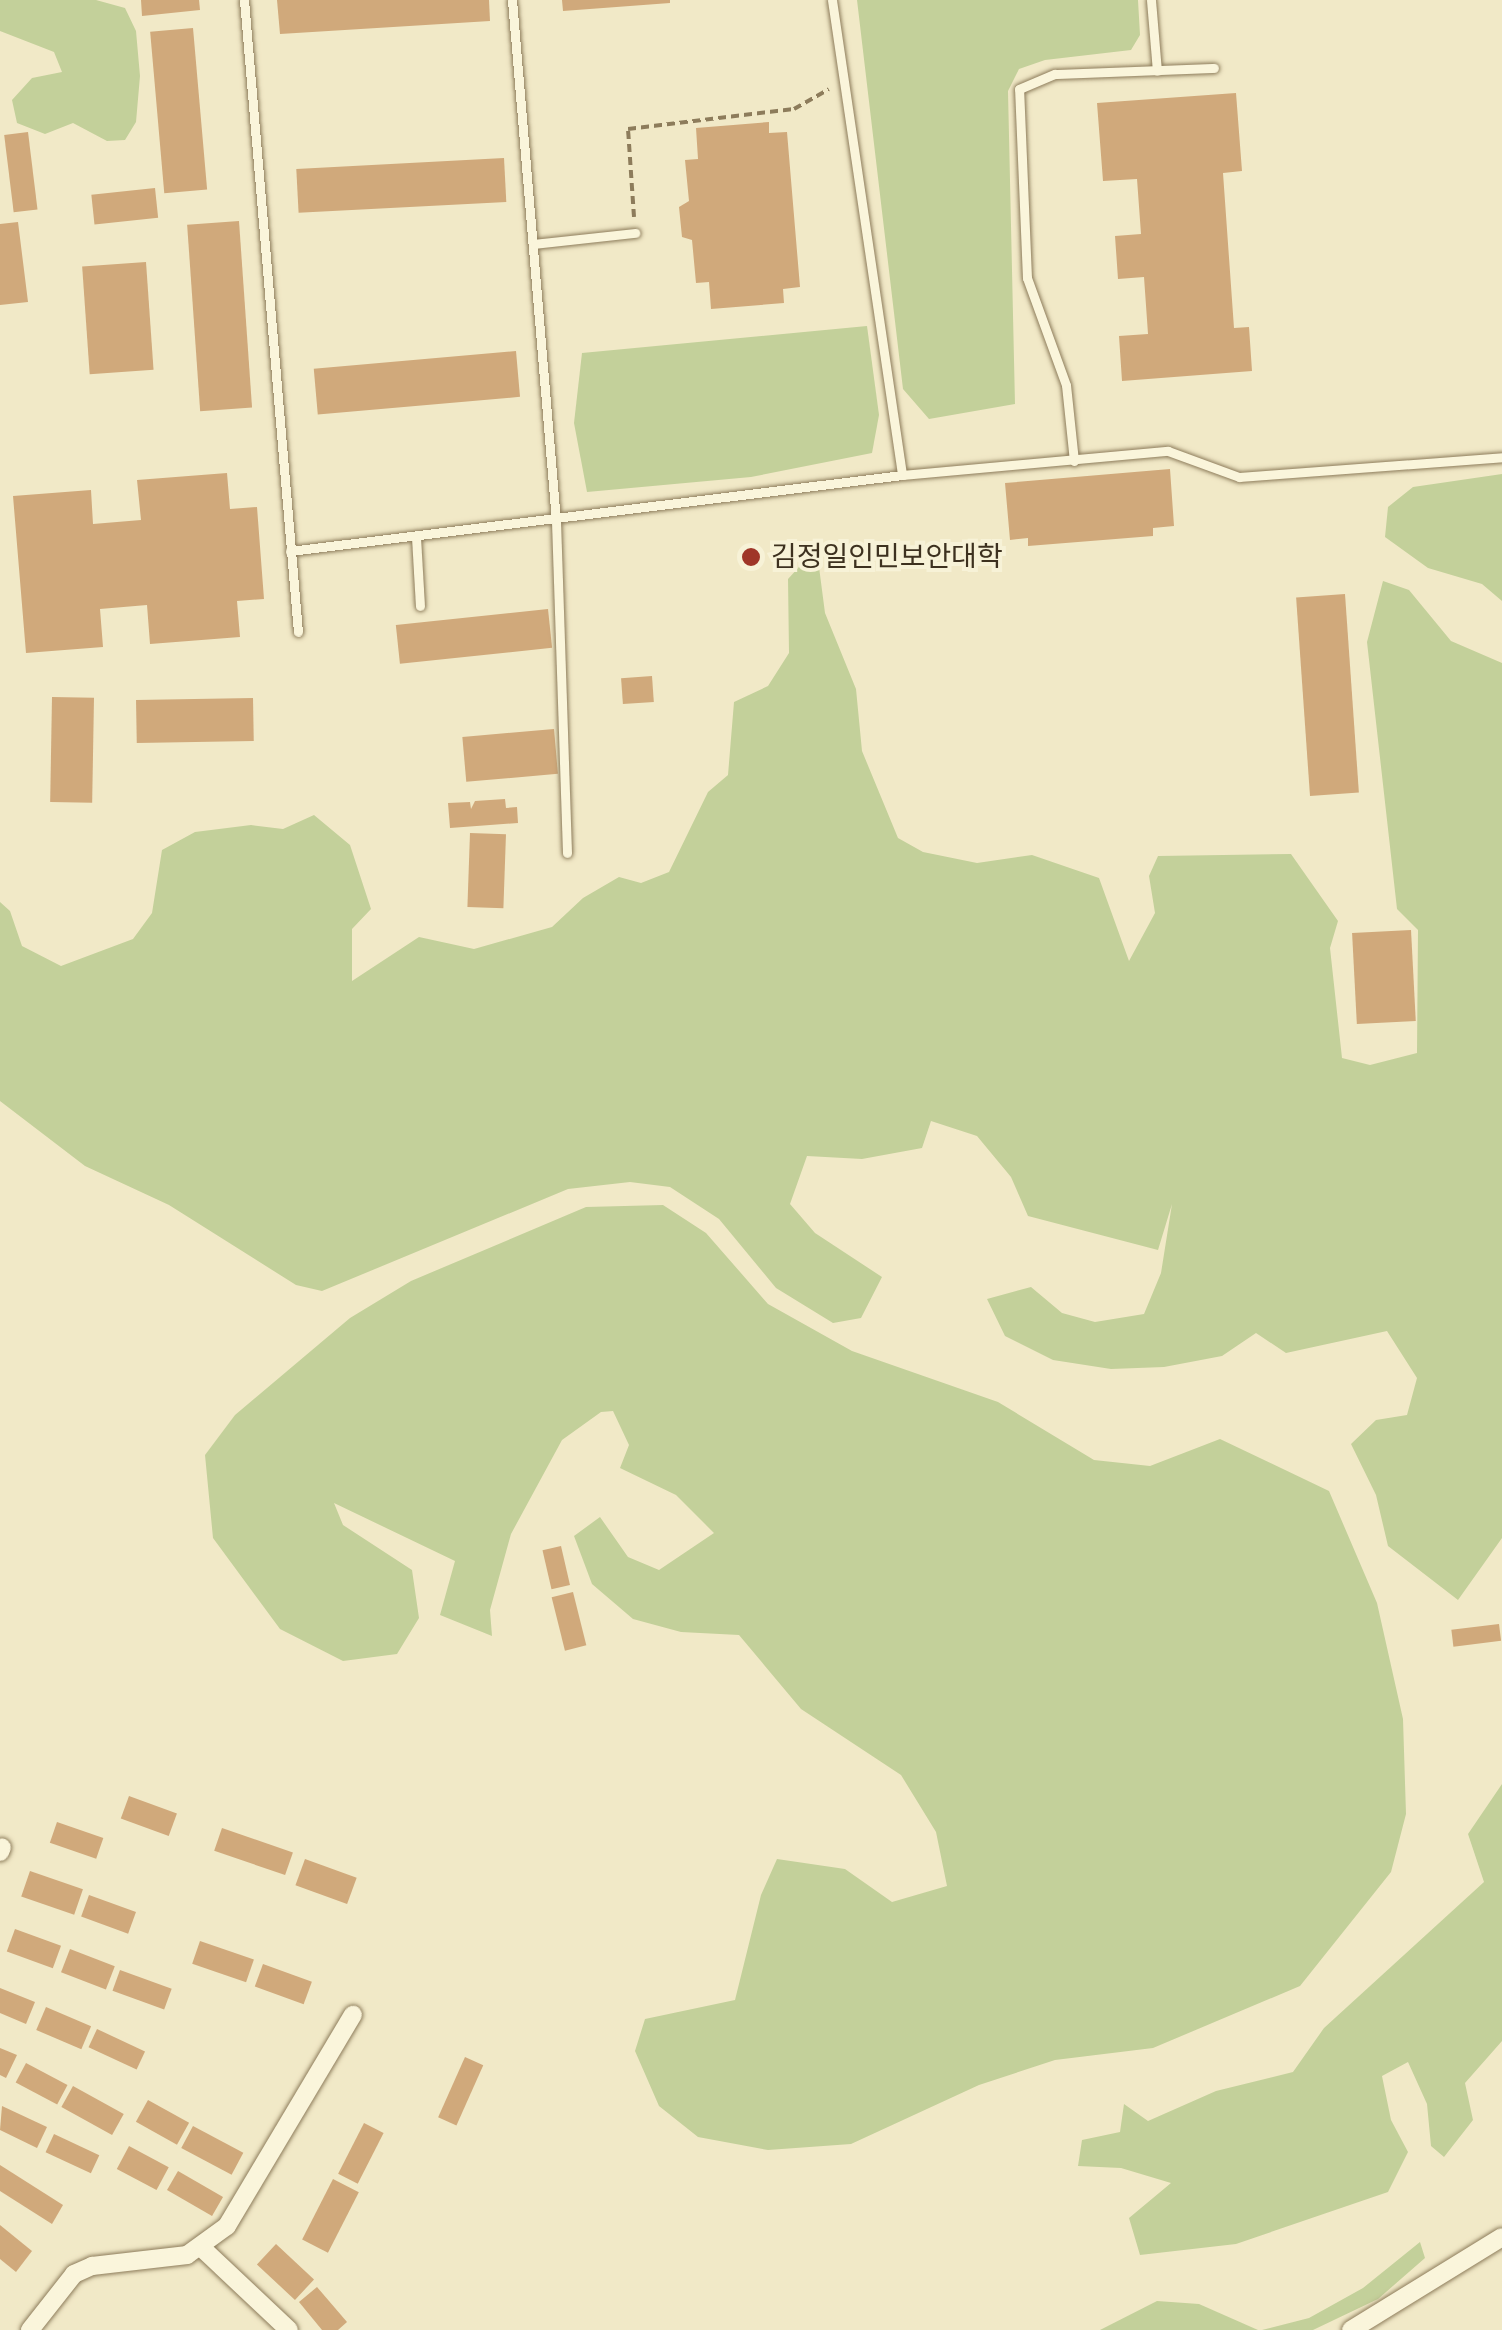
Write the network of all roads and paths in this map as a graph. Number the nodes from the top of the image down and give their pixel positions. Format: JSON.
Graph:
{"nodes":[{"id":1,"x":244,"y":0,"type":"edge"},
{"id":2,"x":512,"y":0,"type":"edge"},
{"id":3,"x":832,"y":0,"type":"edge"},
{"id":4,"x":1151,"y":0,"type":"edge"},
{"id":5,"x":1214,"y":68,"type":"dead end"},
{"id":6,"x":1157,"y":71,"type":"junction"},
{"id":7,"x":841,"y":82,"type":"junction"},
{"id":8,"x":635,"y":232,"type":"joint"},
{"id":9,"x":533,"y":244,"type":"junction"},
{"id":10,"x":1502,"y":457,"type":"edge"},
{"id":11,"x":1074,"y":461,"type":"junction"},
{"id":12,"x":902,"y":475,"type":"junction"},
{"id":13,"x":556,"y":522,"type":"junction"},
{"id":14,"x":416,"y":537,"type":"junction"},
{"id":15,"x":290,"y":551,"type":"junction"},
{"id":16,"x":420,"y":606,"type":"dead end"},
{"id":17,"x":298,"y":632,"type":"dead end"},
{"id":18,"x":568,"y":853,"type":"dead end"},
{"id":19,"x":353,"y":2015,"type":"dead end"},
{"id":20,"x":1502,"y":2236,"type":"edge"},
{"id":21,"x":204,"y":2249,"type":"junction"},
{"id":22,"x":1379,"y":2313,"type":"junction"},
{"id":23,"x":30,"y":2330,"type":"edge"},
{"id":24,"x":289,"y":2330,"type":"edge"},
{"id":25,"x":1351,"y":2330,"type":"edge"},
{"id":26,"x":1391,"y":2330,"type":"edge"}],
"edges":[{"from":1,"to":15,"type":"lane"},
{"from":2,"to":9,"type":"lane"},
{"from":3,"to":7,"type":"lane"},
{"from":4,"to":6,"type":"lane"},
{"from":5,"to":6,"type":"lane"},
{"from":6,"to":11,"type":"lane"},
{"from":7,"to":8,"type":"path"},
{"from":7,"to":12,"type":"lane"},
{"from":8,"to":9,"type":"lane"},
{"from":9,"to":13,"type":"lane"},
{"from":10,"to":11,"type":"lane"},
{"from":11,"to":12,"type":"lane"},
{"from":12,"to":13,"type":"lane"},
{"from":13,"to":14,"type":"lane"},
{"from":13,"to":18,"type":"lane"},
{"from":14,"to":15,"type":"lane"},
{"from":14,"to":16,"type":"lane"},
{"from":15,"to":17,"type":"lane"},
{"from":19,"to":21,"type":"street"},
{"from":20,"to":22,"type":"street"},
{"from":21,"to":23,"type":"street"},
{"from":21,"to":24,"type":"street"},
{"from":22,"to":25,"type":"street"},
{"from":22,"to":26,"type":"street"}]}
